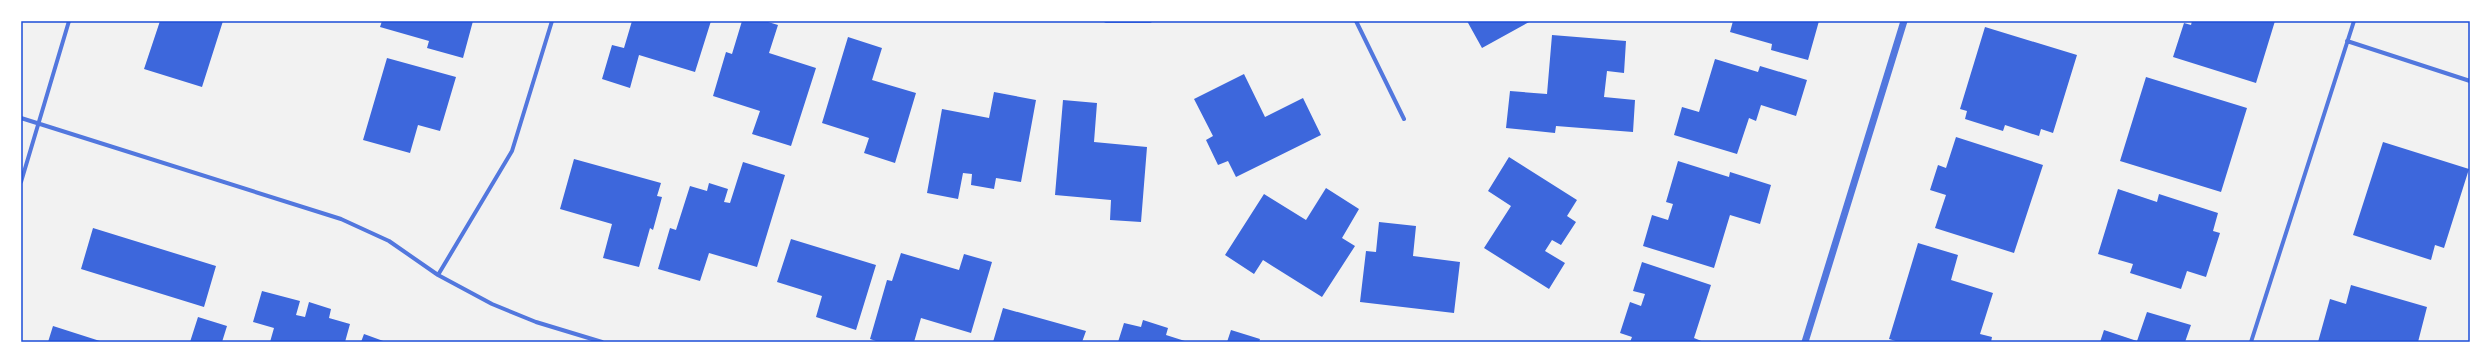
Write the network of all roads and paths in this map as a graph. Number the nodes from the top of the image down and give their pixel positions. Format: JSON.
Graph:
{"nodes":[{"id":1,"x":69,"y":21,"type":"edge"},
{"id":2,"x":552,"y":21,"type":"edge"},
{"id":3,"x":1106,"y":21,"type":"edge"},
{"id":4,"x":1150,"y":21,"type":"edge"},
{"id":5,"x":1356,"y":21,"type":"edge"},
{"id":6,"x":1904,"y":21,"type":"edge"},
{"id":7,"x":2354,"y":21,"type":"edge"},
{"id":8,"x":2347,"y":41,"type":"junction"},
{"id":9,"x":2470,"y":81,"type":"edge"},
{"id":10,"x":21,"y":118,"type":"edge"},
{"id":11,"x":1404,"y":119,"type":"dead end"},
{"id":12,"x":38,"y":123,"type":"junction"},
{"id":13,"x":21,"y":182,"type":"edge"},
{"id":14,"x":438,"y":275,"type":"junction"},
{"id":15,"x":602,"y":342,"type":"edge"},
{"id":16,"x":1805,"y":342,"type":"edge"},
{"id":17,"x":2251,"y":342,"type":"edge"}],
"edges":[{"from":1,"to":12,"type":"street"},
{"from":2,"to":14,"type":"street"},
{"from":3,"to":4,"type":"street"},
{"from":5,"to":11,"type":"street"},
{"from":6,"to":16,"type":"street"},
{"from":7,"to":8,"type":"street"},
{"from":8,"to":9,"type":"street"},
{"from":8,"to":17,"type":"street"},
{"from":10,"to":12,"type":"street"},
{"from":12,"to":13,"type":"street"},
{"from":12,"to":14,"type":"street"},
{"from":14,"to":15,"type":"street"}]}
